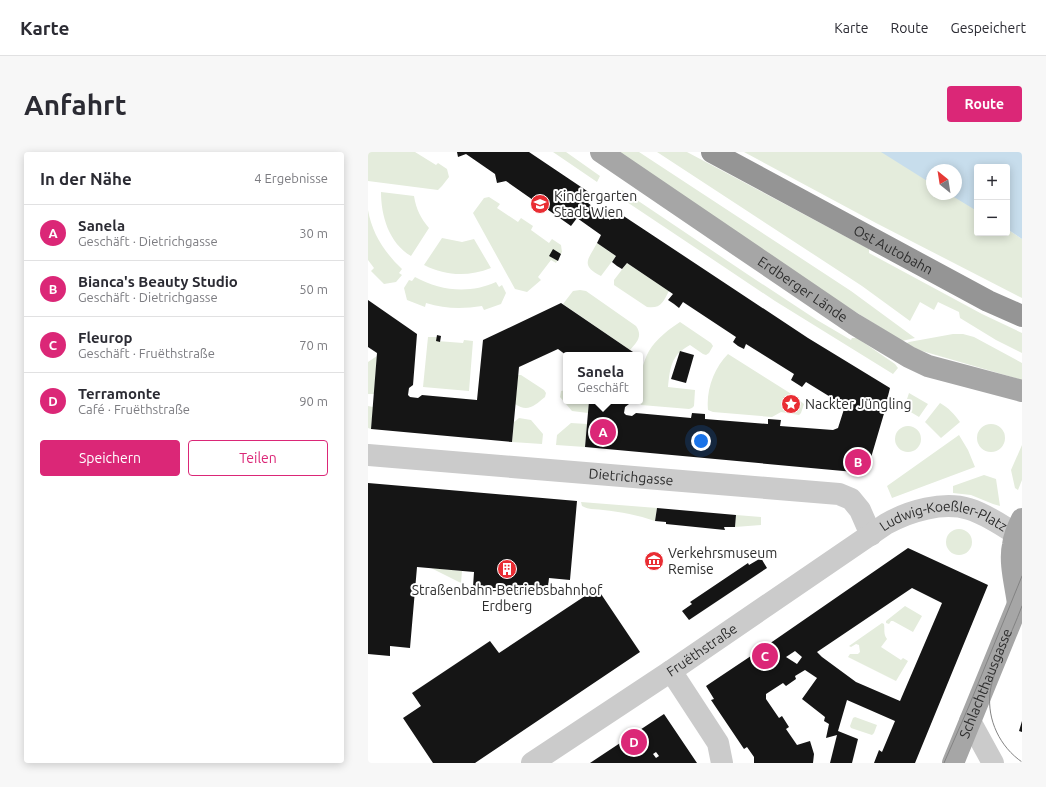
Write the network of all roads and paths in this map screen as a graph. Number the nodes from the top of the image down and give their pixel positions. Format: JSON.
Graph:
{"nodes":[{"id":1,"x":601,"y":152,"type":"edge"},
{"id":2,"x":712,"y":152,"type":"edge"},
{"id":3,"x":1022,"y":316,"type":"edge"},
{"id":4,"x":1022,"y":391,"type":"edge"},
{"id":5,"x":368,"y":456,"type":"edge"},
{"id":6,"x":1019,"y":526,"type":"edge"},
{"id":7,"x":871,"y":535,"type":"junction"},
{"id":8,"x":1020,"y":602,"type":"edge"},
{"id":9,"x":671,"y":671,"type":"junction"},
{"id":10,"x":970,"y":721,"type":"junction"},
{"id":11,"x":532,"y":763,"type":"edge"},
{"id":12,"x":722,"y":763,"type":"edge"},
{"id":13,"x":952,"y":763,"type":"edge"},
{"id":14,"x":993,"y":763,"type":"edge"}],
"edges":[{"from":1,"to":4,"type":"main road","name":"Erdberger Lände"},
{"from":2,"to":3,"type":"highway","name":"Ost Autobahn"},
{"from":5,"to":7,"type":"street","name":"Dietrichgasse"},
{"from":6,"to":7,"type":"street","name":"Ludwig-Koeßler-Platz"},
{"from":6,"to":8,"type":"main road","name":"Schlachthausgasse"},
{"from":7,"to":9,"type":"street","name":"Fruëthstraße"},
{"from":8,"to":10,"type":"main road","name":"Schlachthausgasse"},
{"from":9,"to":11,"type":"street","name":"Fruëthstraße"},
{"from":9,"to":12,"type":"street"},
{"from":10,"to":13,"type":"main road","name":"Schlachthausgasse"},
{"from":10,"to":14,"type":"street"}]}
